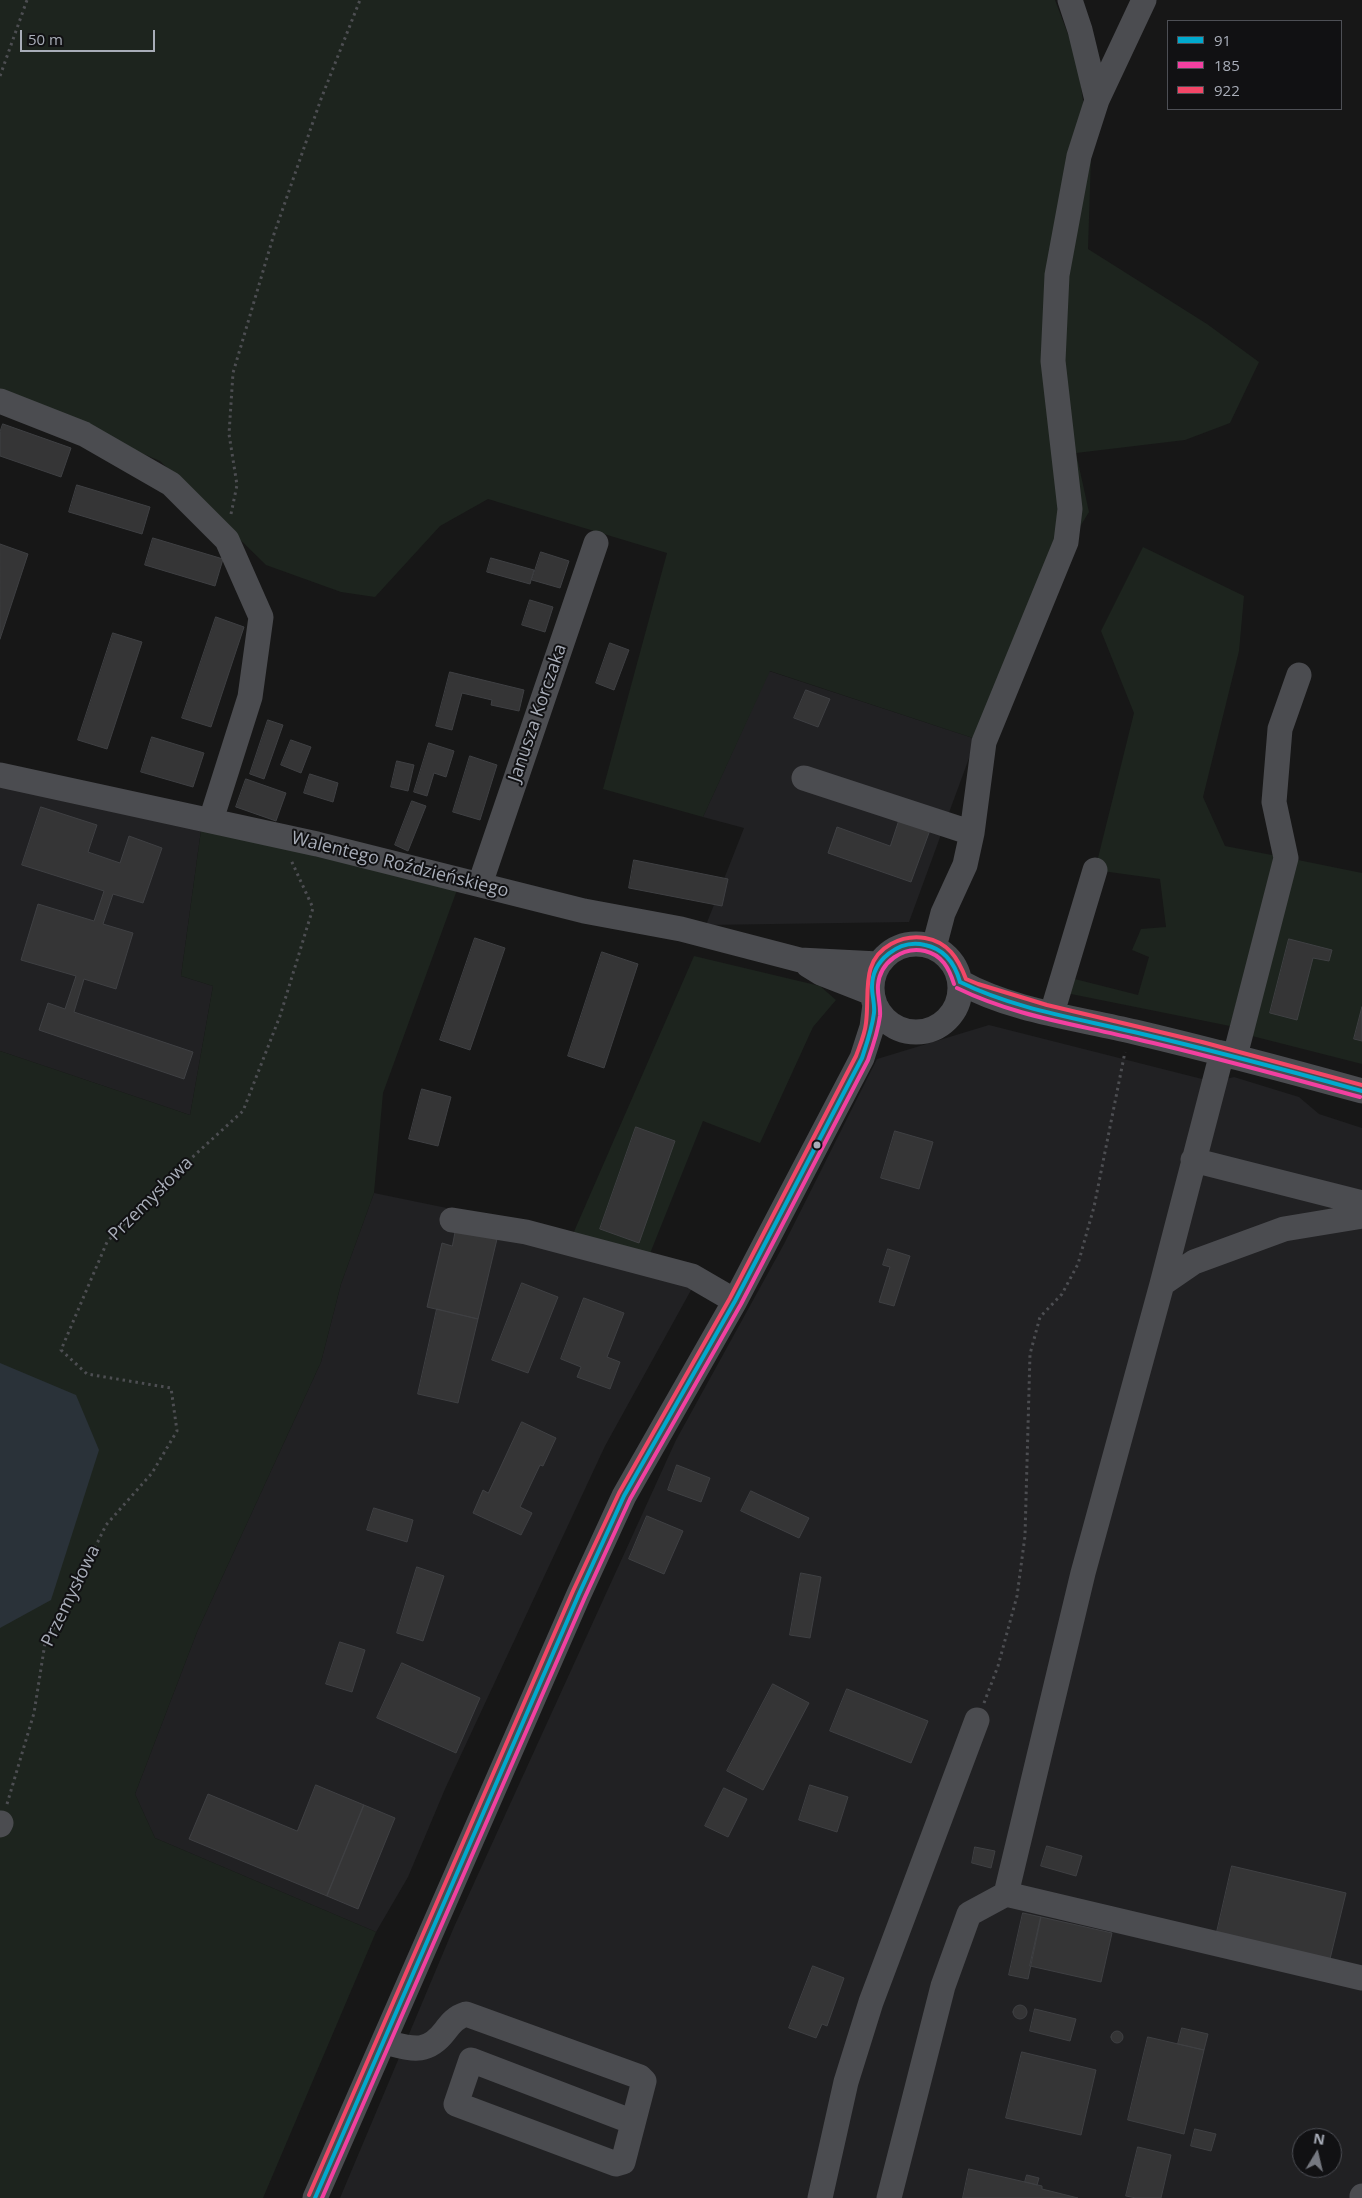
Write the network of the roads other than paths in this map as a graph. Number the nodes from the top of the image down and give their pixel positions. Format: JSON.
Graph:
{"nodes":[{"id":1,"x":1070,"y":0,"type":"edge"},
{"id":2,"x":1144,"y":0,"type":"edge"},
{"id":3,"x":1097,"y":100,"type":"junction"},
{"id":4,"x":0,"y":401,"type":"edge"},
{"id":5,"x":596,"y":542,"type":"dead end"},
{"id":6,"x":1299,"y":674,"type":"dead end"},
{"id":7,"x":0,"y":775,"type":"edge"},
{"id":8,"x":804,"y":778,"type":"dead end"},
{"id":9,"x":211,"y":820,"type":"junction"},
{"id":10,"x":972,"y":833,"type":"junction"},
{"id":11,"x":1095,"y":870,"type":"dead end"},
{"id":12,"x":480,"y":884,"type":"junction"},
{"id":13,"x":934,"y":947,"type":"junction"},
{"id":14,"x":800,"y":960,"type":"junction"},
{"id":15,"x":878,"y":964,"type":"junction"},
{"id":16,"x":960,"y":982,"type":"junction"},
{"id":17,"x":873,"y":998,"type":"junction"},
{"id":18,"x":1021,"y":1006,"type":"junction"},
{"id":19,"x":1052,"y":1013,"type":"junction"},
{"id":20,"x":951,"y":1015,"type":"junction"},
{"id":21,"x":903,"y":1030,"type":"junction"},
{"id":22,"x":1229,"y":1054,"type":"junction"},
{"id":23,"x":862,"y":1058,"type":"junction"},
{"id":24,"x":1362,"y":1091,"type":"edge"},
{"id":25,"x":1193,"y":1160,"type":"junction"},
{"id":26,"x":1362,"y":1203,"type":"edge"},
{"id":27,"x":1362,"y":1216,"type":"edge"},
{"id":28,"x":452,"y":1220,"type":"dead end"},
{"id":29,"x":1162,"y":1284,"type":"junction"},
{"id":30,"x":735,"y":1301,"type":"junction"},
{"id":31,"x":977,"y":1720,"type":"road end"},
{"id":32,"x":1006,"y":1894,"type":"junction"},
{"id":33,"x":1362,"y":1978,"type":"edge"},
{"id":34,"x":384,"y":2042,"type":"junction"},
{"id":35,"x":633,"y":2122,"type":"junction"},
{"id":36,"x":315,"y":2198,"type":"edge"},
{"id":37,"x":820,"y":2198,"type":"edge"},
{"id":38,"x":889,"y":2198,"type":"edge"}],
"edges":[{"from":1,"to":3,"type":"street"},
{"from":2,"to":3,"type":"street"},
{"from":3,"to":10,"type":"street"},
{"from":4,"to":9,"type":"street"},
{"from":5,"to":12,"type":"street","name":"Janusza Korczaka"},
{"from":6,"to":22,"type":"street"},
{"from":7,"to":9,"type":"street","name":"Walentego Roździeńskiego"},
{"from":8,"to":10,"type":"street"},
{"from":9,"to":12,"type":"street","name":"Walentego Roździeńskiego"},
{"from":10,"to":13,"type":"street"},
{"from":11,"to":19,"type":"street"},
{"from":12,"to":14,"type":"street","name":"Walentego Roździeńskiego"},
{"from":13,"to":15,"type":"street"},
{"from":13,"to":16,"type":"street"},
{"from":14,"to":15,"type":"street","name":"Walentego Roździeńskiego"},
{"from":14,"to":17,"type":"street","name":"Walentego Roździeńskiego"},
{"from":15,"to":17,"type":"street"},
{"from":16,"to":18,"type":"street"},
{"from":16,"to":20,"type":"street"},
{"from":17,"to":21,"type":"street"},
{"from":17,"to":23,"type":"street"},
{"from":18,"to":19,"type":"street"},
{"from":18,"to":20,"type":"street"},
{"from":19,"to":22,"type":"street"},
{"from":20,"to":21,"type":"street"},
{"from":21,"to":23,"type":"street"},
{"from":22,"to":24,"type":"street"},
{"from":22,"to":25,"type":"street"},
{"from":23,"to":30,"type":"street"},
{"from":25,"to":26,"type":"street"},
{"from":25,"to":29,"type":"street"},
{"from":27,"to":29,"type":"street"},
{"from":28,"to":30,"type":"street"},
{"from":29,"to":32,"type":"street"},
{"from":30,"to":34,"type":"street"},
{"from":31,"to":37,"type":"street"},
{"from":32,"to":33,"type":"street"},
{"from":32,"to":38,"type":"street"},
{"from":34,"to":35,"type":"street"},
{"from":34,"to":36,"type":"street"},
{"from":35,"to":35,"type":"street"}]}
